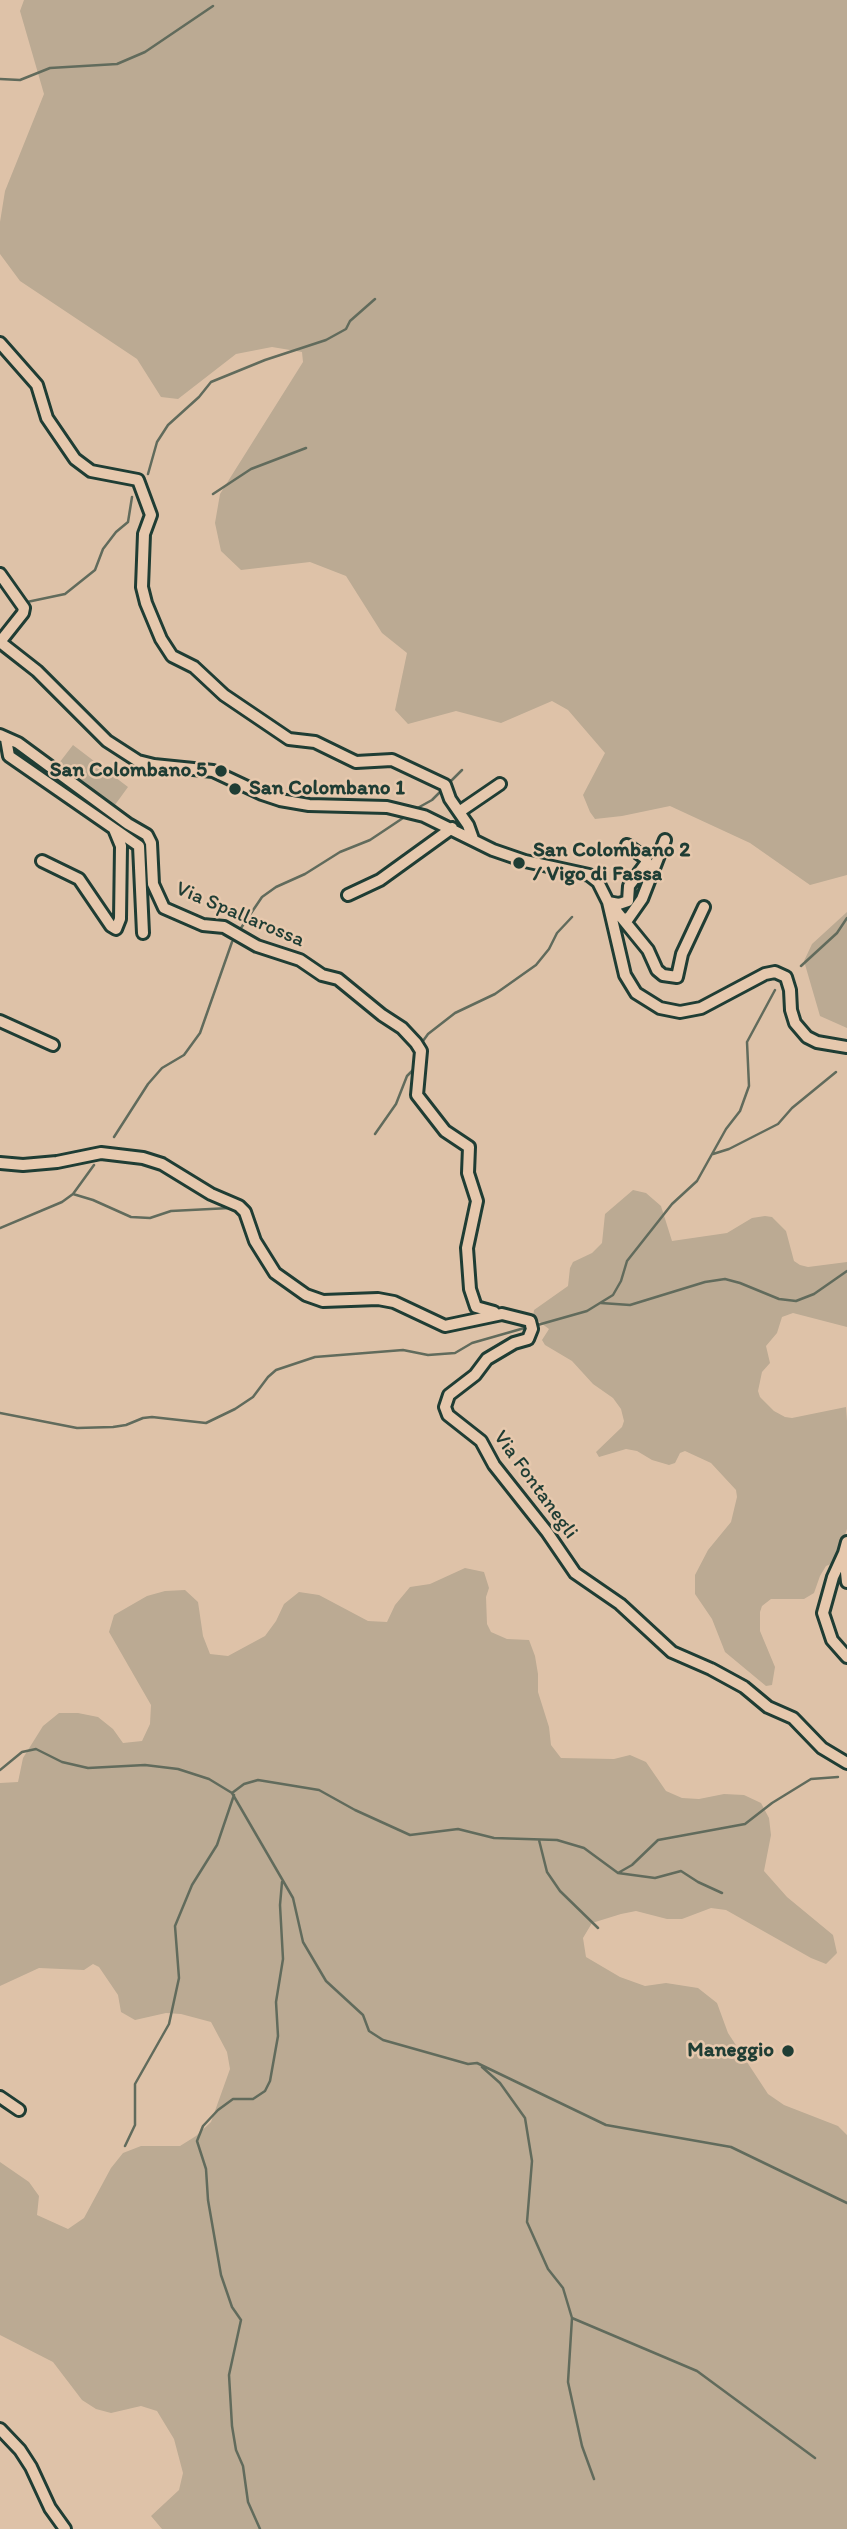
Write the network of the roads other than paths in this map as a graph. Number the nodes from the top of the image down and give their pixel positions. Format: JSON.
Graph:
{"nodes":[{"id":1,"x":0,"y":343,"type":"edge"},
{"id":2,"x":0,"y":574,"type":"edge"},
{"id":3,"x":3,"y":644,"type":"edge"},
{"id":4,"x":3,"y":737,"type":"edge"},
{"id":5,"x":500,"y":784,"type":"dead end"},
{"id":6,"x":459,"y":812,"type":"junction"},
{"id":7,"x":113,"y":827,"type":"junction"},
{"id":8,"x":452,"y":828,"type":"junction"},
{"id":9,"x":473,"y":839,"type":"junction"},
{"id":10,"x":665,"y":840,"type":"dead end"},
{"id":11,"x":627,"y":845,"type":"dead end"},
{"id":12,"x":41,"y":861,"type":"dead end"},
{"id":13,"x":348,"y":895,"type":"dead end"},
{"id":14,"x":609,"y":905,"type":"junction"},
{"id":15,"x":704,"y":907,"type":"dead end"},
{"id":16,"x":622,"y":918,"type":"junction"},
{"id":17,"x":143,"y":933,"type":"dead end"},
{"id":18,"x":0,"y":1021,"type":"edge"},
{"id":19,"x":53,"y":1045,"type":"dead end"},
{"id":20,"x":847,"y":1047,"type":"edge"},
{"id":21,"x":0,"y":1163,"type":"edge"},
{"id":22,"x":502,"y":1314,"type":"junction"},
{"id":23,"x":845,"y":1547,"type":"edge"},
{"id":24,"x":847,"y":1582,"type":"edge"},
{"id":25,"x":847,"y":1657,"type":"edge"},
{"id":26,"x":847,"y":1763,"type":"edge"},
{"id":27,"x":0,"y":2097,"type":"edge"},
{"id":28,"x":19,"y":2110,"type":"dead end"},
{"id":29,"x":0,"y":2428,"type":"edge"},
{"id":30,"x":65,"y":2529,"type":"edge"}],
"edges":[{"from":1,"to":6,"type":"street"},
{"from":2,"to":3,"type":"street"},
{"from":3,"to":8,"type":"street"},
{"from":4,"to":7,"type":"street","name":"Via Spallarossa"},
{"from":4,"to":22,"type":"street","name":"Via Spallarossa"},
{"from":5,"to":6,"type":"street"},
{"from":6,"to":9,"type":"street"},
{"from":7,"to":12,"type":"street"},
{"from":7,"to":17,"type":"street","name":"Via Spallarossa"},
{"from":8,"to":9,"type":"street"},
{"from":8,"to":13,"type":"street"},
{"from":9,"to":14,"type":"street"},
{"from":10,"to":16,"type":"street"},
{"from":11,"to":14,"type":"street"},
{"from":14,"to":16,"type":"street"},
{"from":14,"to":20,"type":"street"},
{"from":15,"to":16,"type":"street"},
{"from":18,"to":19,"type":"street"},
{"from":21,"to":22,"type":"street"},
{"from":22,"to":26,"type":"street","name":"Via Fontanegli"},
{"from":23,"to":24,"type":"street"},
{"from":23,"to":25,"type":"street"},
{"from":27,"to":28,"type":"street"},
{"from":29,"to":30,"type":"street"}]}
